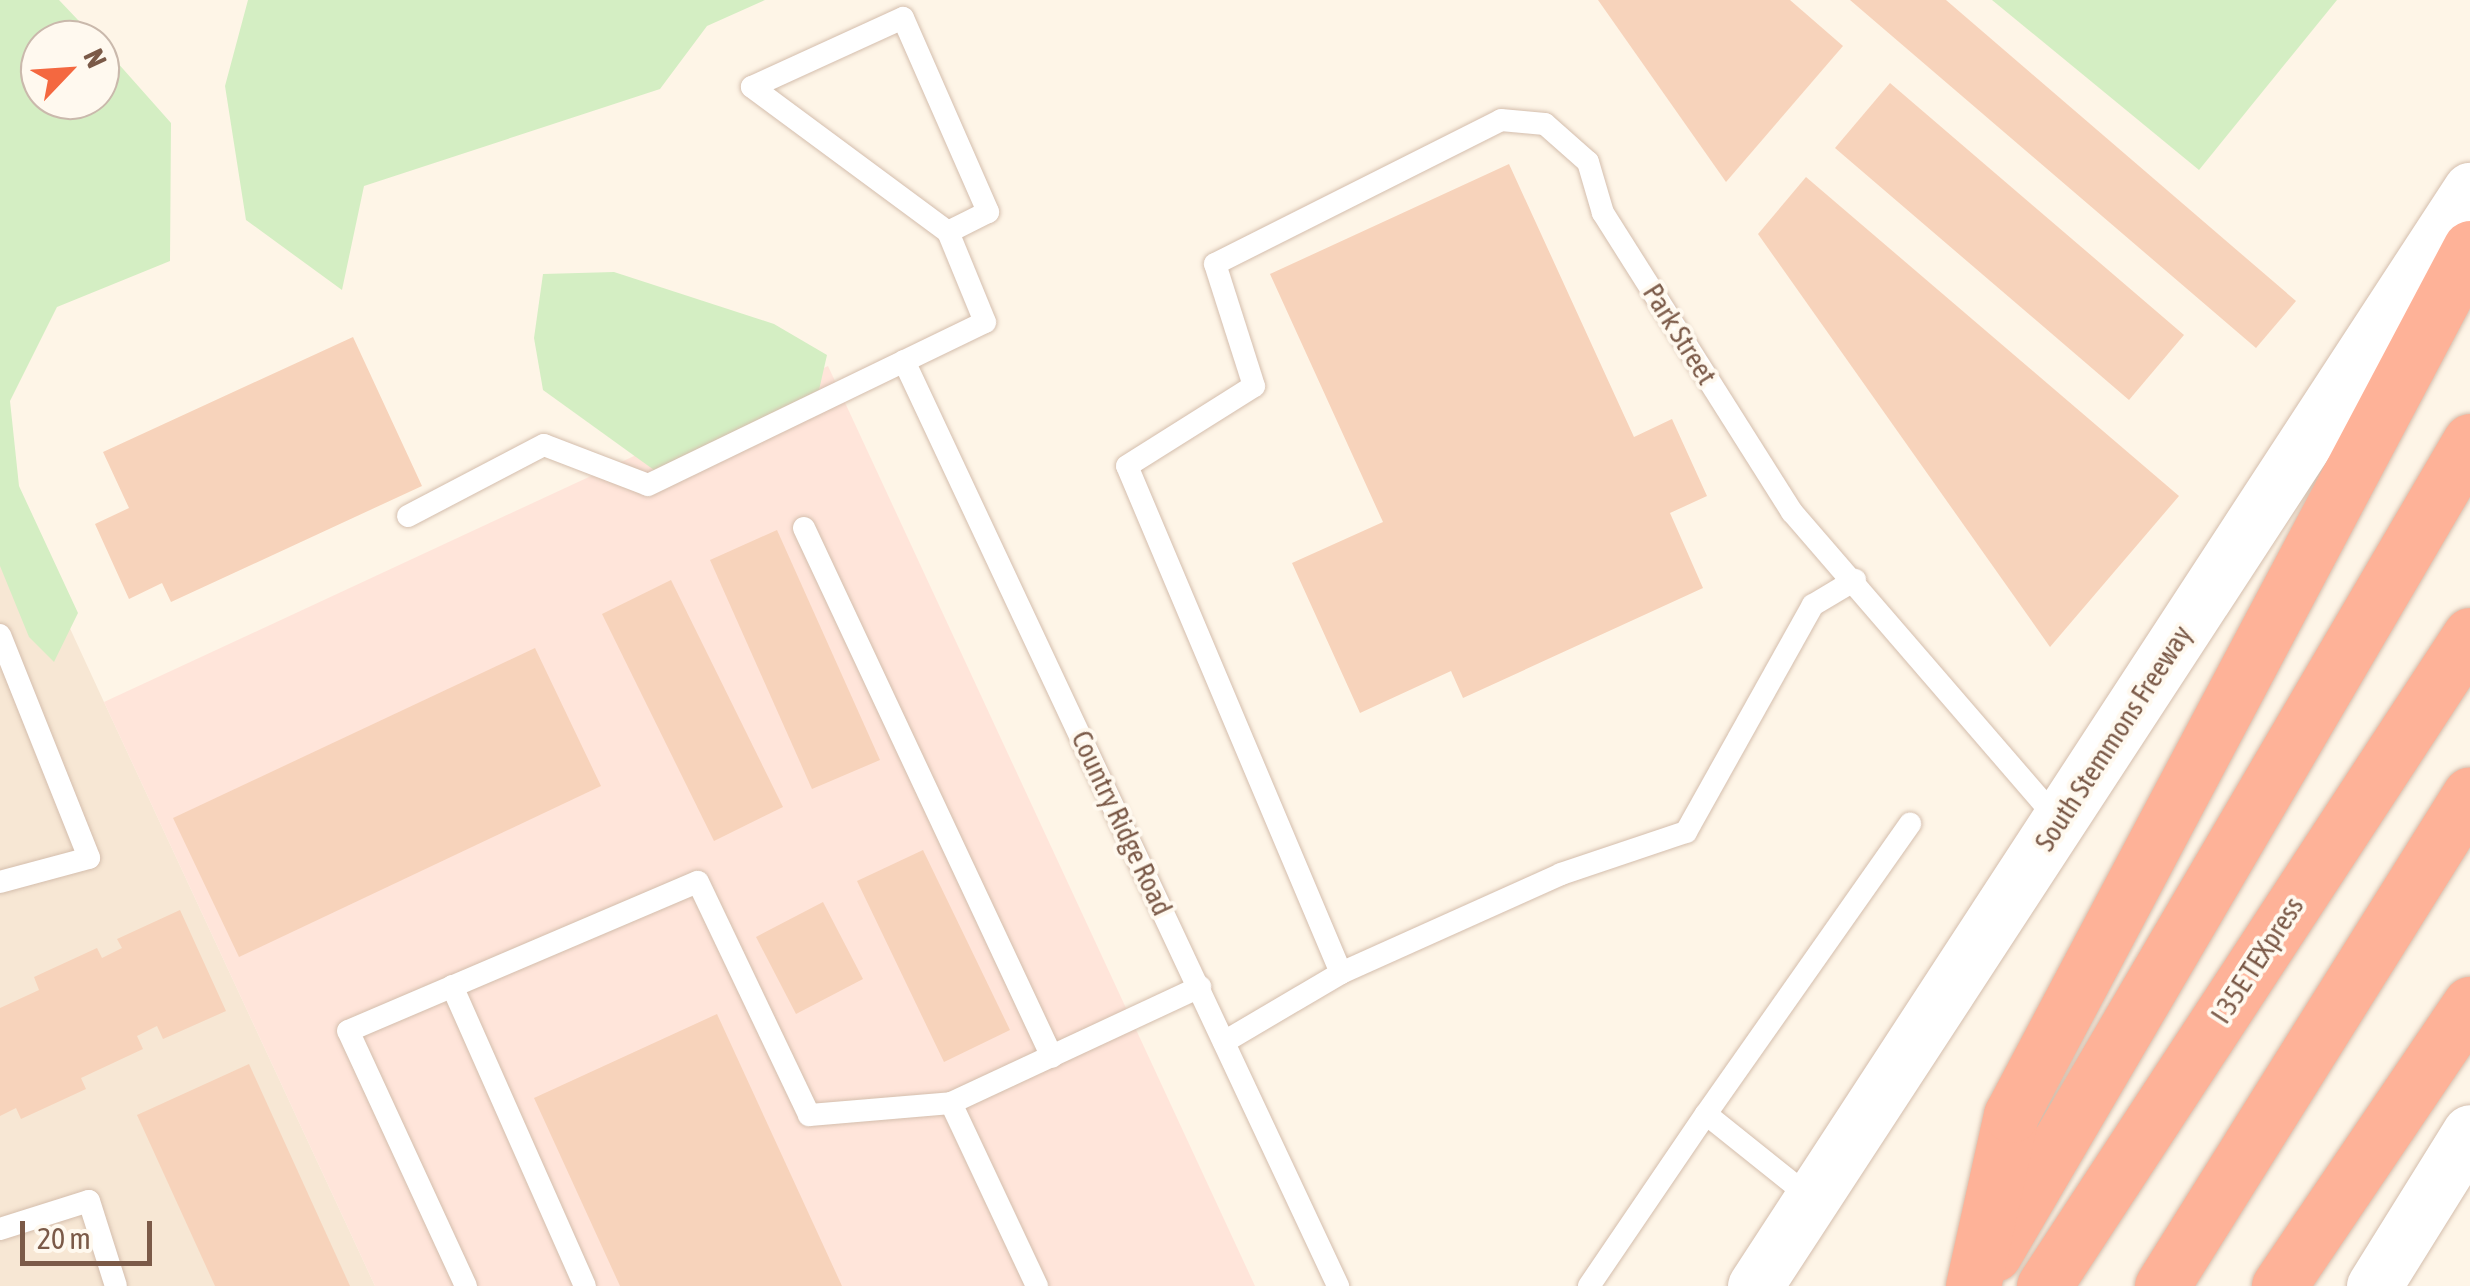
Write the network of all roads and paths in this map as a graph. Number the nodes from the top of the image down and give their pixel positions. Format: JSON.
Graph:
{"nodes":[{"id":1,"x":2470,"y":190,"type":"edge"},
{"id":2,"x":948,"y":232,"type":"junction"},
{"id":3,"x":2470,"y":248,"type":"edge"},
{"id":4,"x":904,"y":361,"type":"junction"},
{"id":5,"x":2470,"y":441,"type":"edge"},
{"id":6,"x":408,"y":516,"type":"dead end"},
{"id":7,"x":804,"y":528,"type":"dead end"},
{"id":8,"x":1855,"y":580,"type":"junction"},
{"id":9,"x":0,"y":635,"type":"edge"},
{"id":10,"x":2470,"y":635,"type":"edge"},
{"id":11,"x":2470,"y":794,"type":"edge"},
{"id":12,"x":2059,"y":821,"type":"junction"},
{"id":13,"x":1910,"y":824,"type":"dead end"},
{"id":14,"x":0,"y":882,"type":"edge"},
{"id":15,"x":1341,"y":973,"type":"junction"},
{"id":16,"x":452,"y":986,"type":"junction"},
{"id":17,"x":1200,"y":987,"type":"junction"},
{"id":18,"x":2470,"y":1004,"type":"edge"},
{"id":19,"x":1224,"y":1042,"type":"junction"},
{"id":20,"x":1052,"y":1056,"type":"junction"},
{"id":21,"x":952,"y":1103,"type":"junction"},
{"id":22,"x":1706,"y":1114,"type":"junction"},
{"id":23,"x":2470,"y":1132,"type":"edge"},
{"id":24,"x":1812,"y":1199,"type":"junction"},
{"id":25,"x":0,"y":1229,"type":"edge"},
{"id":26,"x":116,"y":1286,"type":"edge"},
{"id":27,"x":466,"y":1286,"type":"edge"},
{"id":28,"x":585,"y":1286,"type":"edge"},
{"id":29,"x":1037,"y":1286,"type":"edge"},
{"id":30,"x":1338,"y":1286,"type":"edge"},
{"id":31,"x":1589,"y":1286,"type":"edge"},
{"id":32,"x":1756,"y":1286,"type":"edge"},
{"id":33,"x":1974,"y":1286,"type":"edge"},
{"id":34,"x":2044,"y":1286,"type":"edge"},
{"id":35,"x":2162,"y":1286,"type":"edge"},
{"id":36,"x":2278,"y":1286,"type":"edge"},
{"id":37,"x":2374,"y":1286,"type":"edge"}],
"edges":[{"from":1,"to":12,"type":"main road","name":"South Stemmons Freeway"},
{"from":2,"to":2,"type":"lane"},
{"from":2,"to":4,"type":"lane"},
{"from":3,"to":33,"type":"highway"},
{"from":4,"to":6,"type":"lane"},
{"from":4,"to":17,"type":"lane","name":"Country Ridge Road"},
{"from":5,"to":33,"type":"highway"},
{"from":7,"to":20,"type":"lane"},
{"from":8,"to":12,"type":"lane","name":"Park Street"},
{"from":8,"to":15,"type":"lane"},
{"from":8,"to":15,"type":"lane","name":"Park Street"},
{"from":9,"to":14,"type":"lane"},
{"from":10,"to":34,"type":"highway","name":"I 35E TEXpress"},
{"from":11,"to":35,"type":"highway"},
{"from":12,"to":24,"type":"main road","name":"South Stemmons Freeway"},
{"from":13,"to":22,"type":"lane"},
{"from":15,"to":19,"type":"lane"},
{"from":16,"to":21,"type":"lane"},
{"from":16,"to":27,"type":"lane"},
{"from":16,"to":28,"type":"lane"},
{"from":17,"to":19,"type":"lane","name":"Country Ridge Road"},
{"from":17,"to":20,"type":"lane"},
{"from":18,"to":36,"type":"highway"},
{"from":19,"to":30,"type":"lane","name":"Country Ridge Road"},
{"from":20,"to":21,"type":"lane"},
{"from":21,"to":29,"type":"lane"},
{"from":22,"to":24,"type":"lane"},
{"from":22,"to":31,"type":"lane"},
{"from":23,"to":37,"type":"main road"},
{"from":24,"to":32,"type":"main road","name":"South Stemmons Freeway"},
{"from":25,"to":26,"type":"lane"}]}
